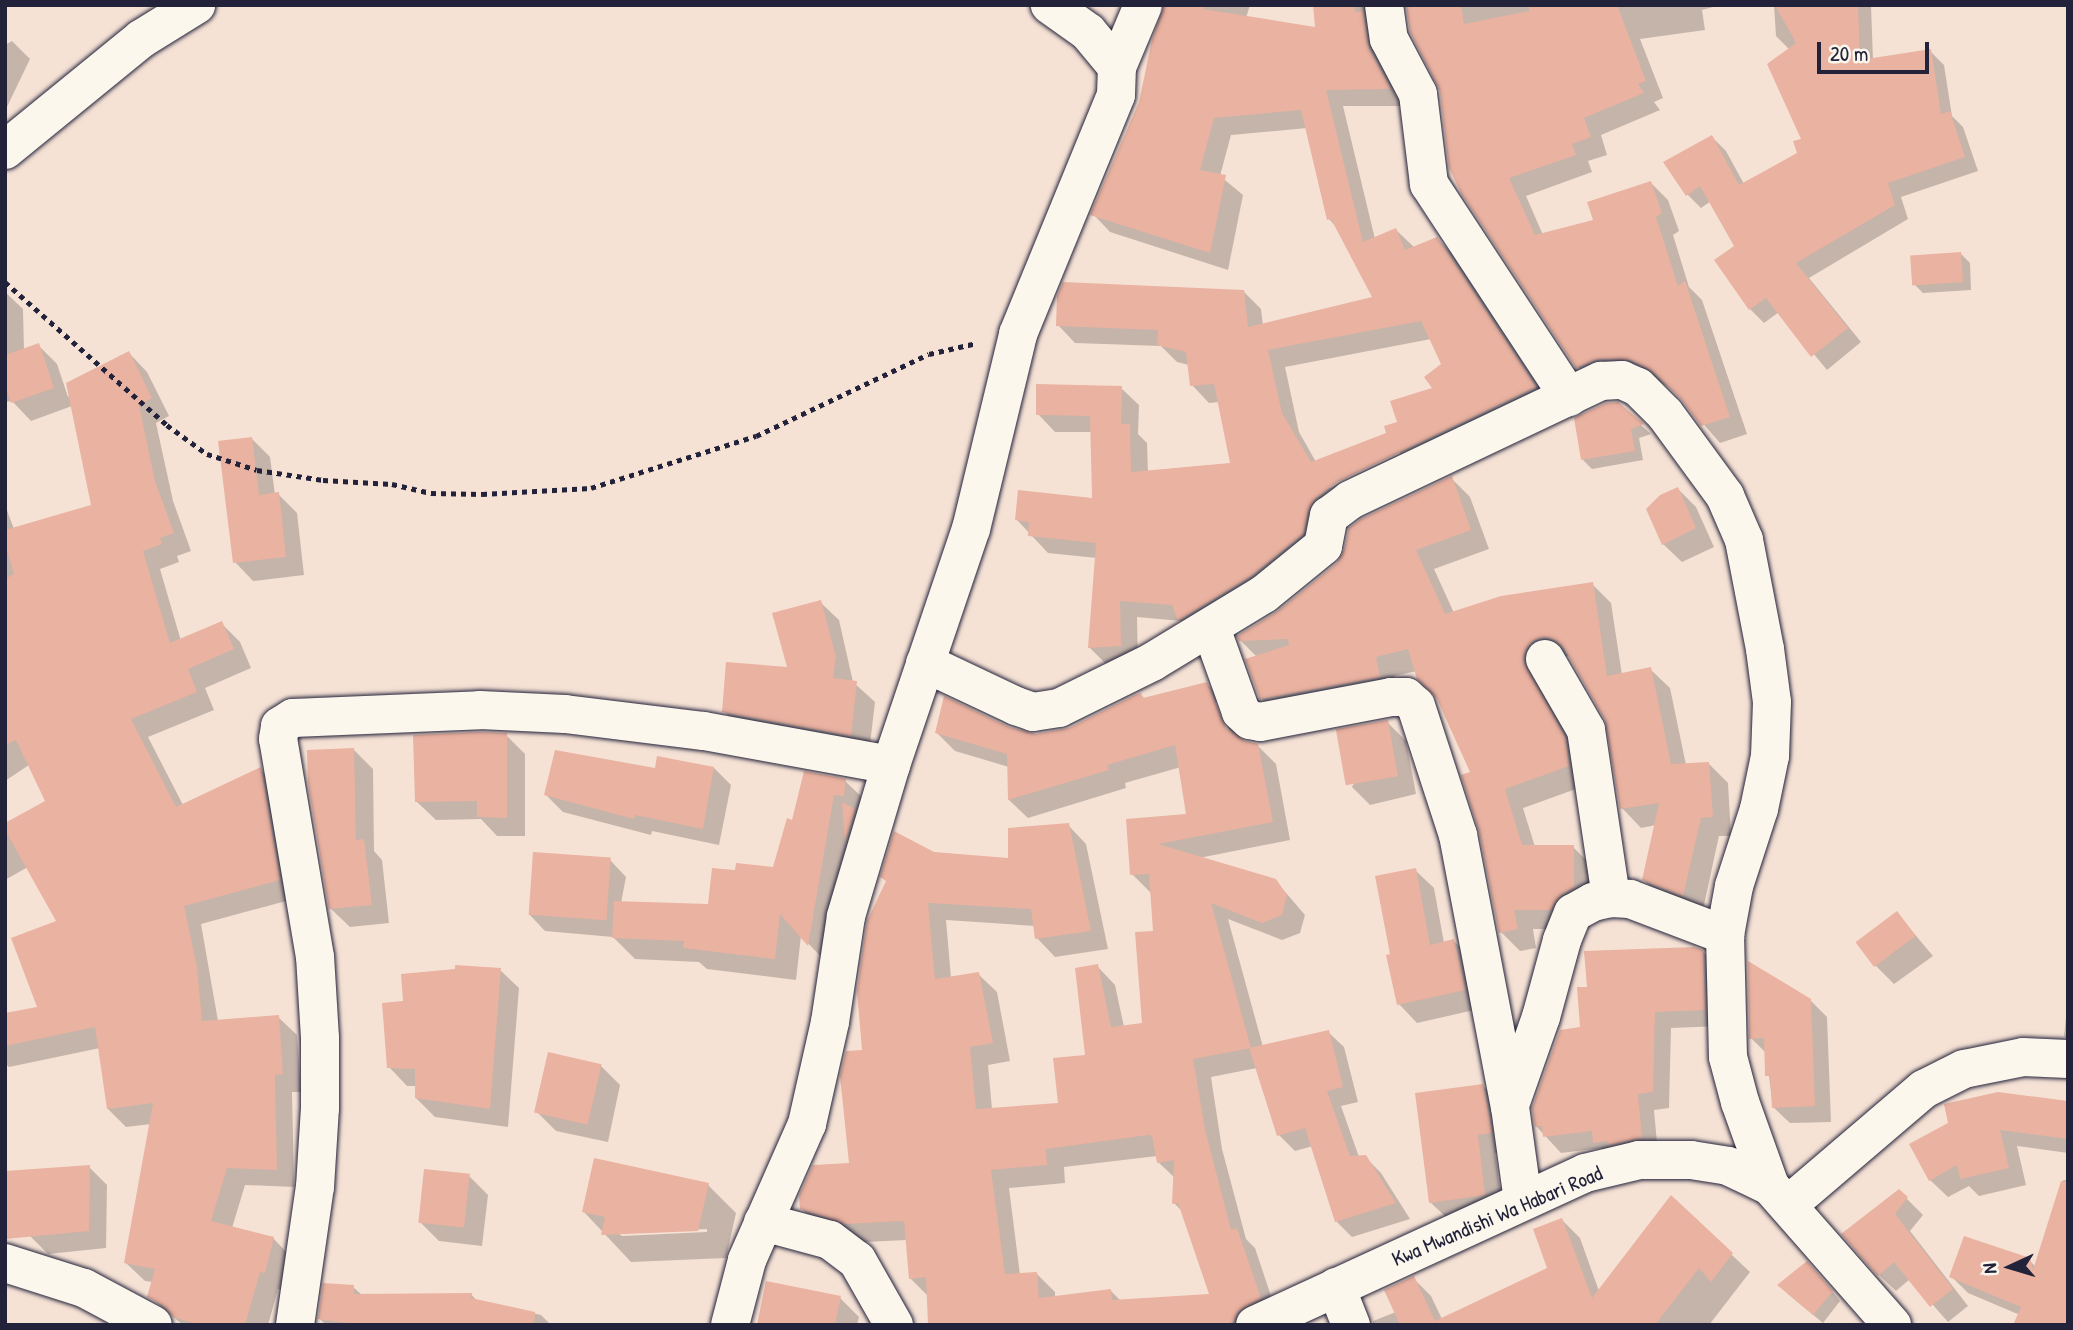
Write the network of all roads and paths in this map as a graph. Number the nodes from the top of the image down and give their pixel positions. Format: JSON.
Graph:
{"nodes":[{"id":1,"x":196,"y":5,"type":"edge"},
{"id":2,"x":1050,"y":5,"type":"edge"},
{"id":3,"x":1143,"y":5,"type":"edge"},
{"id":4,"x":1384,"y":5,"type":"edge"},
{"id":5,"x":1117,"y":67,"type":"junction"},
{"id":6,"x":5,"y":150,"type":"edge"},
{"id":7,"x":5,"y":282,"type":"edge"},
{"id":8,"x":1018,"y":334,"type":"junction"},
{"id":9,"x":1569,"y":397,"type":"junction"},
{"id":10,"x":1211,"y":628,"type":"junction"},
{"id":11,"x":1545,"y":659,"type":"dead end"},
{"id":12,"x":925,"y":663,"type":"junction"},
{"id":13,"x":891,"y":765,"type":"junction"},
{"id":14,"x":1611,"y":898,"type":"junction"},
{"id":15,"x":1725,"y":934,"type":"junction"},
{"id":16,"x":2068,"y":1059,"type":"edge"},
{"id":17,"x":1510,"y":1107,"type":"junction"},
{"id":18,"x":1779,"y":1195,"type":"junction"},
{"id":19,"x":1523,"y":1200,"type":"junction"},
{"id":20,"x":763,"y":1222,"type":"junction"},
{"id":21,"x":5,"y":1263,"type":"edge"},
{"id":22,"x":1336,"y":1287,"type":"junction"},
{"id":23,"x":153,"y":1325,"type":"edge"},
{"id":24,"x":295,"y":1325,"type":"edge"},
{"id":25,"x":730,"y":1325,"type":"edge"},
{"id":26,"x":894,"y":1325,"type":"edge"},
{"id":27,"x":1255,"y":1325,"type":"edge"},
{"id":28,"x":1351,"y":1325,"type":"edge"},
{"id":29,"x":1892,"y":1325,"type":"edge"}],
"edges":[{"from":1,"to":6,"type":"street"},
{"from":2,"to":5,"type":"street"},
{"from":3,"to":5,"type":"street"},
{"from":4,"to":9,"type":"street"},
{"from":5,"to":8,"type":"street"},
{"from":7,"to":8,"type":"path"},
{"from":8,"to":12,"type":"street"},
{"from":9,"to":10,"type":"street"},
{"from":9,"to":15,"type":"street"},
{"from":10,"to":12,"type":"street"},
{"from":10,"to":17,"type":"street"},
{"from":11,"to":14,"type":"street"},
{"from":12,"to":13,"type":"street"},
{"from":13,"to":20,"type":"street"},
{"from":13,"to":24,"type":"street"},
{"from":14,"to":15,"type":"street"},
{"from":14,"to":17,"type":"street"},
{"from":15,"to":18,"type":"street"},
{"from":16,"to":18,"type":"street"},
{"from":17,"to":19,"type":"street"},
{"from":18,"to":19,"type":"street","name":"Kwa Mwandishi Wa Habari Road"},
{"from":18,"to":29,"type":"street","name":"Kwa Mwandishi Wa Habari Road"},
{"from":19,"to":22,"type":"street","name":"Kwa Mwandishi Wa Habari Road"},
{"from":20,"to":25,"type":"street"},
{"from":20,"to":26,"type":"street"},
{"from":21,"to":23,"type":"street"},
{"from":22,"to":27,"type":"street","name":"Kwa Mwandishi Wa Habari Road"},
{"from":22,"to":28,"type":"street"}]}
